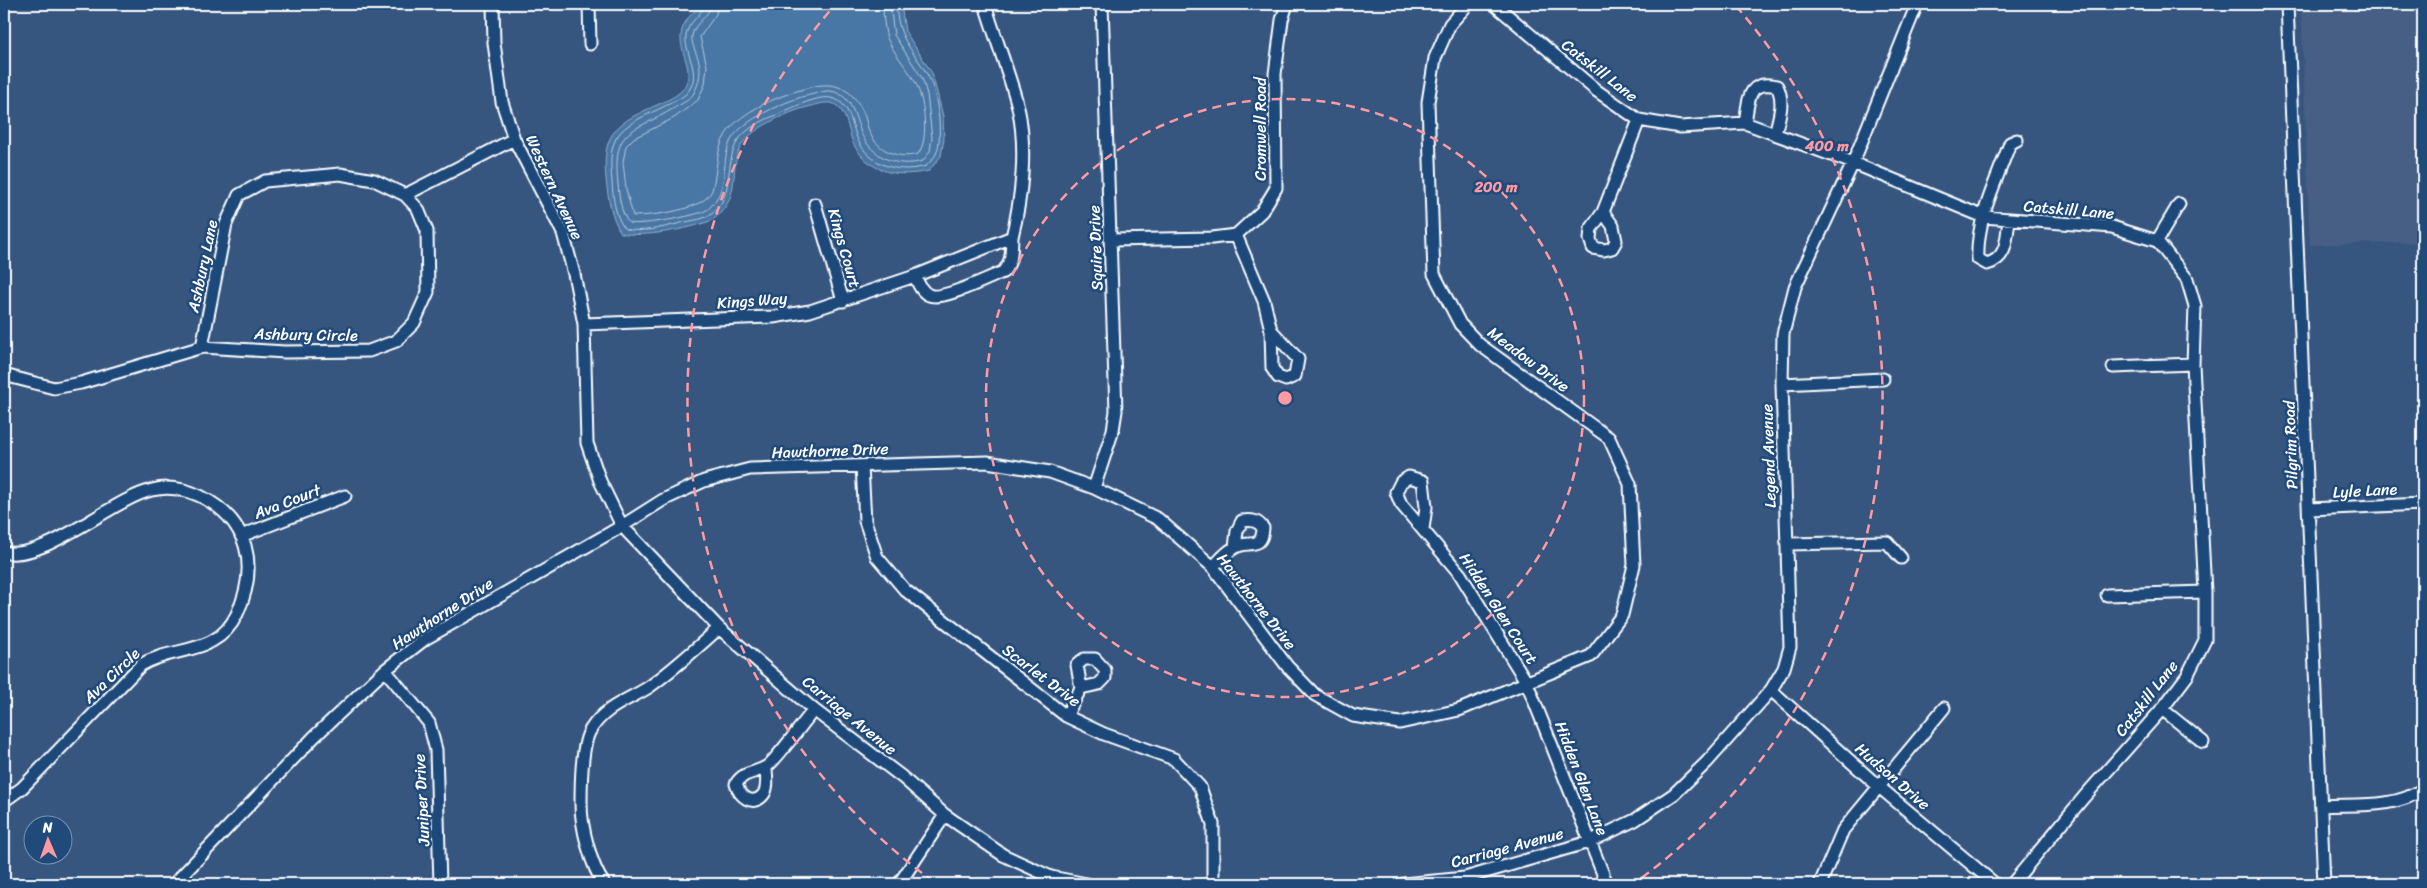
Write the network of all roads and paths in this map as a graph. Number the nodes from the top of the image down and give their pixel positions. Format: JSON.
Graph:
{"nodes":[{"id":1,"x":493,"y":4,"type":"edge"},
{"id":2,"x":589,"y":4,"type":"edge"},
{"id":3,"x":985,"y":4,"type":"edge"},
{"id":4,"x":1102,"y":4,"type":"edge"},
{"id":5,"x":1286,"y":4,"type":"edge"},
{"id":6,"x":1468,"y":4,"type":"edge"},
{"id":7,"x":1494,"y":4,"type":"edge"},
{"id":8,"x":1917,"y":4,"type":"edge"},
{"id":9,"x":2287,"y":4,"type":"edge"},
{"id":10,"x":590,"y":44,"type":"dead end"},
{"id":11,"x":1639,"y":120,"type":"junction"},
{"id":12,"x":1745,"y":123,"type":"junction"},
{"id":13,"x":1775,"y":134,"type":"junction"},
{"id":14,"x":514,"y":139,"type":"junction"},
{"id":15,"x":2017,"y":140,"type":"dead end"},
{"id":16,"x":1853,"y":163,"type":"junction"},
{"id":17,"x":405,"y":195,"type":"junction"},
{"id":18,"x":815,"y":204,"type":"dead end"},
{"id":19,"x":2179,"y":204,"type":"dead end"},
{"id":20,"x":1603,"y":212,"type":"dead end"},
{"id":21,"x":1984,"y":217,"type":"junction"},
{"id":22,"x":2009,"y":220,"type":"junction"},
{"id":23,"x":1236,"y":235,"type":"junction"},
{"id":24,"x":1012,"y":237,"type":"junction"},
{"id":25,"x":1111,"y":240,"type":"junction"},
{"id":26,"x":2158,"y":241,"type":"junction"},
{"id":27,"x":915,"y":276,"type":"junction"},
{"id":28,"x":843,"y":302,"type":"junction"},
{"id":29,"x":584,"y":324,"type":"junction"},
{"id":30,"x":1271,"y":330,"type":"dead end"},
{"id":31,"x":202,"y":347,"type":"junction"},
{"id":32,"x":2193,"y":364,"type":"junction"},
{"id":33,"x":2113,"y":367,"type":"dead end"},
{"id":34,"x":4,"y":375,"type":"edge"},
{"id":35,"x":1883,"y":380,"type":"dead end"},
{"id":36,"x":1782,"y":384,"type":"junction"},
{"id":37,"x":862,"y":466,"type":"junction"},
{"id":38,"x":1094,"y":488,"type":"junction"},
{"id":39,"x":345,"y":496,"type":"dead end"},
{"id":40,"x":2423,"y":504,"type":"edge"},
{"id":41,"x":2309,"y":509,"type":"junction"},
{"id":42,"x":622,"y":526,"type":"junction"},
{"id":43,"x":1424,"y":529,"type":"dead end"},
{"id":44,"x":241,"y":536,"type":"junction"},
{"id":45,"x":1788,"y":544,"type":"junction"},
{"id":46,"x":1235,"y":547,"type":"dead end"},
{"id":47,"x":4,"y":552,"type":"edge"},
{"id":48,"x":1901,"y":558,"type":"dead end"},
{"id":49,"x":1212,"y":567,"type":"junction"},
{"id":50,"x":2205,"y":592,"type":"junction"},
{"id":51,"x":2107,"y":595,"type":"dead end"},
{"id":52,"x":719,"y":628,"type":"junction"},
{"id":53,"x":385,"y":670,"type":"junction"},
{"id":54,"x":1527,"y":683,"type":"junction"},
{"id":55,"x":1081,"y":688,"type":"dead end"},
{"id":56,"x":1771,"y":690,"type":"junction"},
{"id":57,"x":1944,"y":708,"type":"dead end"},
{"id":58,"x":2162,"y":709,"type":"junction"},
{"id":59,"x":814,"y":710,"type":"junction"},
{"id":60,"x":1066,"y":716,"type":"junction"},
{"id":61,"x":2203,"y":742,"type":"dead end"},
{"id":62,"x":766,"y":767,"type":"dead end"},
{"id":63,"x":1878,"y":786,"type":"junction"},
{"id":64,"x":2423,"y":789,"type":"edge"},
{"id":65,"x":4,"y":801,"type":"edge"},
{"id":66,"x":2321,"y":806,"type":"junction"},
{"id":67,"x":945,"y":815,"type":"junction"},
{"id":68,"x":1589,"y":842,"type":"junction"},
{"id":69,"x":1050,"y":881,"type":"edge"},
{"id":70,"x":174,"y":884,"type":"edge"},
{"id":71,"x":440,"y":884,"type":"edge"},
{"id":72,"x":604,"y":884,"type":"edge"},
{"id":73,"x":898,"y":884,"type":"edge"},
{"id":74,"x":1087,"y":884,"type":"edge"},
{"id":75,"x":1213,"y":884,"type":"edge"},
{"id":76,"x":1403,"y":884,"type":"edge"},
{"id":77,"x":1607,"y":884,"type":"edge"},
{"id":78,"x":1820,"y":884,"type":"edge"},
{"id":79,"x":1995,"y":884,"type":"edge"},
{"id":80,"x":2012,"y":884,"type":"edge"},
{"id":81,"x":2324,"y":884,"type":"edge"}],
"edges":[{"from":1,"to":14,"type":"street","name":"Western Avenue"},
{"from":2,"to":10,"type":"street"},
{"from":3,"to":24,"type":"street"},
{"from":4,"to":25,"type":"street","name":"Squire Drive"},
{"from":5,"to":23,"type":"street","name":"Cromwell Road"},
{"from":6,"to":54,"type":"street","name":"Meadow Drive"},
{"from":7,"to":11,"type":"street","name":"Catskill Lane"},
{"from":8,"to":16,"type":"street","name":"Legend Avenue"},
{"from":9,"to":41,"type":"street","name":"Pilgrim Road"},
{"from":11,"to":12,"type":"street","name":"Catskill Lane"},
{"from":11,"to":20,"type":"street"},
{"from":12,"to":13,"type":"street","name":"Catskill Lane"},
{"from":12,"to":13,"type":"street"},
{"from":13,"to":16,"type":"street","name":"Catskill Lane"},
{"from":14,"to":17,"type":"street"},
{"from":14,"to":29,"type":"street","name":"Western Avenue"},
{"from":15,"to":21,"type":"street"},
{"from":16,"to":21,"type":"street","name":"Catskill Lane"},
{"from":16,"to":36,"type":"street","name":"Legend Avenue"},
{"from":17,"to":31,"type":"street","name":"Ashbury Lane"},
{"from":17,"to":31,"type":"street","name":"Ashbury Circle"},
{"from":18,"to":28,"type":"street","name":"Kings Court"},
{"from":19,"to":26,"type":"street"},
{"from":21,"to":22,"type":"street","name":"Catskill Lane"},
{"from":21,"to":22,"type":"street"},
{"from":22,"to":26,"type":"street","name":"Catskill Lane"},
{"from":23,"to":25,"type":"street"},
{"from":23,"to":30,"type":"street"},
{"from":24,"to":27,"type":"street","name":"Kings Way"},
{"from":24,"to":27,"type":"street"},
{"from":25,"to":38,"type":"street","name":"Squire Drive"},
{"from":26,"to":32,"type":"street","name":"Catskill Lane"},
{"from":27,"to":28,"type":"street","name":"Kings Way"},
{"from":28,"to":29,"type":"street","name":"Kings Way"},
{"from":29,"to":42,"type":"street","name":"Western Avenue"},
{"from":31,"to":34,"type":"street"},
{"from":32,"to":33,"type":"street"},
{"from":32,"to":50,"type":"street","name":"Catskill Lane"},
{"from":35,"to":36,"type":"street"},
{"from":36,"to":45,"type":"street","name":"Legend Avenue"},
{"from":37,"to":38,"type":"street","name":"Hawthorne Drive"},
{"from":37,"to":42,"type":"street","name":"Hawthorne Drive"},
{"from":37,"to":60,"type":"street","name":"Scarlet Drive"},
{"from":38,"to":49,"type":"street","name":"Hawthorne Drive"},
{"from":39,"to":44,"type":"street","name":"Ava Court"},
{"from":40,"to":41,"type":"street","name":"Lyle Lane"},
{"from":41,"to":66,"type":"street","name":"Pilgrim Road"},
{"from":42,"to":52,"type":"street","name":"Carriage Avenue"},
{"from":42,"to":53,"type":"street","name":"Hawthorne Drive"},
{"from":43,"to":54,"type":"street","name":"Hidden Glen Court"},
{"from":44,"to":47,"type":"street","name":"Ava Circle"},
{"from":44,"to":65,"type":"street","name":"Ava Circle"},
{"from":45,"to":48,"type":"street"},
{"from":45,"to":56,"type":"street","name":"Legend Avenue"},
{"from":46,"to":49,"type":"street"},
{"from":49,"to":54,"type":"street","name":"Hawthorne Drive"},
{"from":50,"to":51,"type":"street"},
{"from":50,"to":58,"type":"street","name":"Catskill Lane"},
{"from":52,"to":59,"type":"street","name":"Carriage Avenue"},
{"from":52,"to":72,"type":"street"},
{"from":53,"to":70,"type":"street","name":"Hawthorne Drive"},
{"from":53,"to":71,"type":"street","name":"Juniper Drive"},
{"from":54,"to":68,"type":"street","name":"Hidden Glen Lane"},
{"from":55,"to":60,"type":"street"},
{"from":56,"to":63,"type":"street","name":"Hudson Drive"},
{"from":56,"to":68,"type":"street","name":"Legend Avenue"},
{"from":57,"to":63,"type":"street"},
{"from":58,"to":61,"type":"street"},
{"from":58,"to":80,"type":"street","name":"Catskill Lane"},
{"from":59,"to":62,"type":"street"},
{"from":59,"to":67,"type":"street","name":"Carriage Avenue"},
{"from":60,"to":75,"type":"street","name":"Scarlet Drive"},
{"from":63,"to":78,"type":"street"},
{"from":63,"to":79,"type":"street","name":"Hudson Drive"},
{"from":64,"to":66,"type":"street"},
{"from":66,"to":81,"type":"street","name":"Pilgrim Road"},
{"from":67,"to":69,"type":"street","name":"Carriage Avenue"},
{"from":67,"to":73,"type":"street"},
{"from":68,"to":76,"type":"street","name":"Carriage Avenue"},
{"from":68,"to":77,"type":"street","name":"Hidden Glen Lane"},
{"from":69,"to":74,"type":"street","name":"Carriage Avenue"}]}
